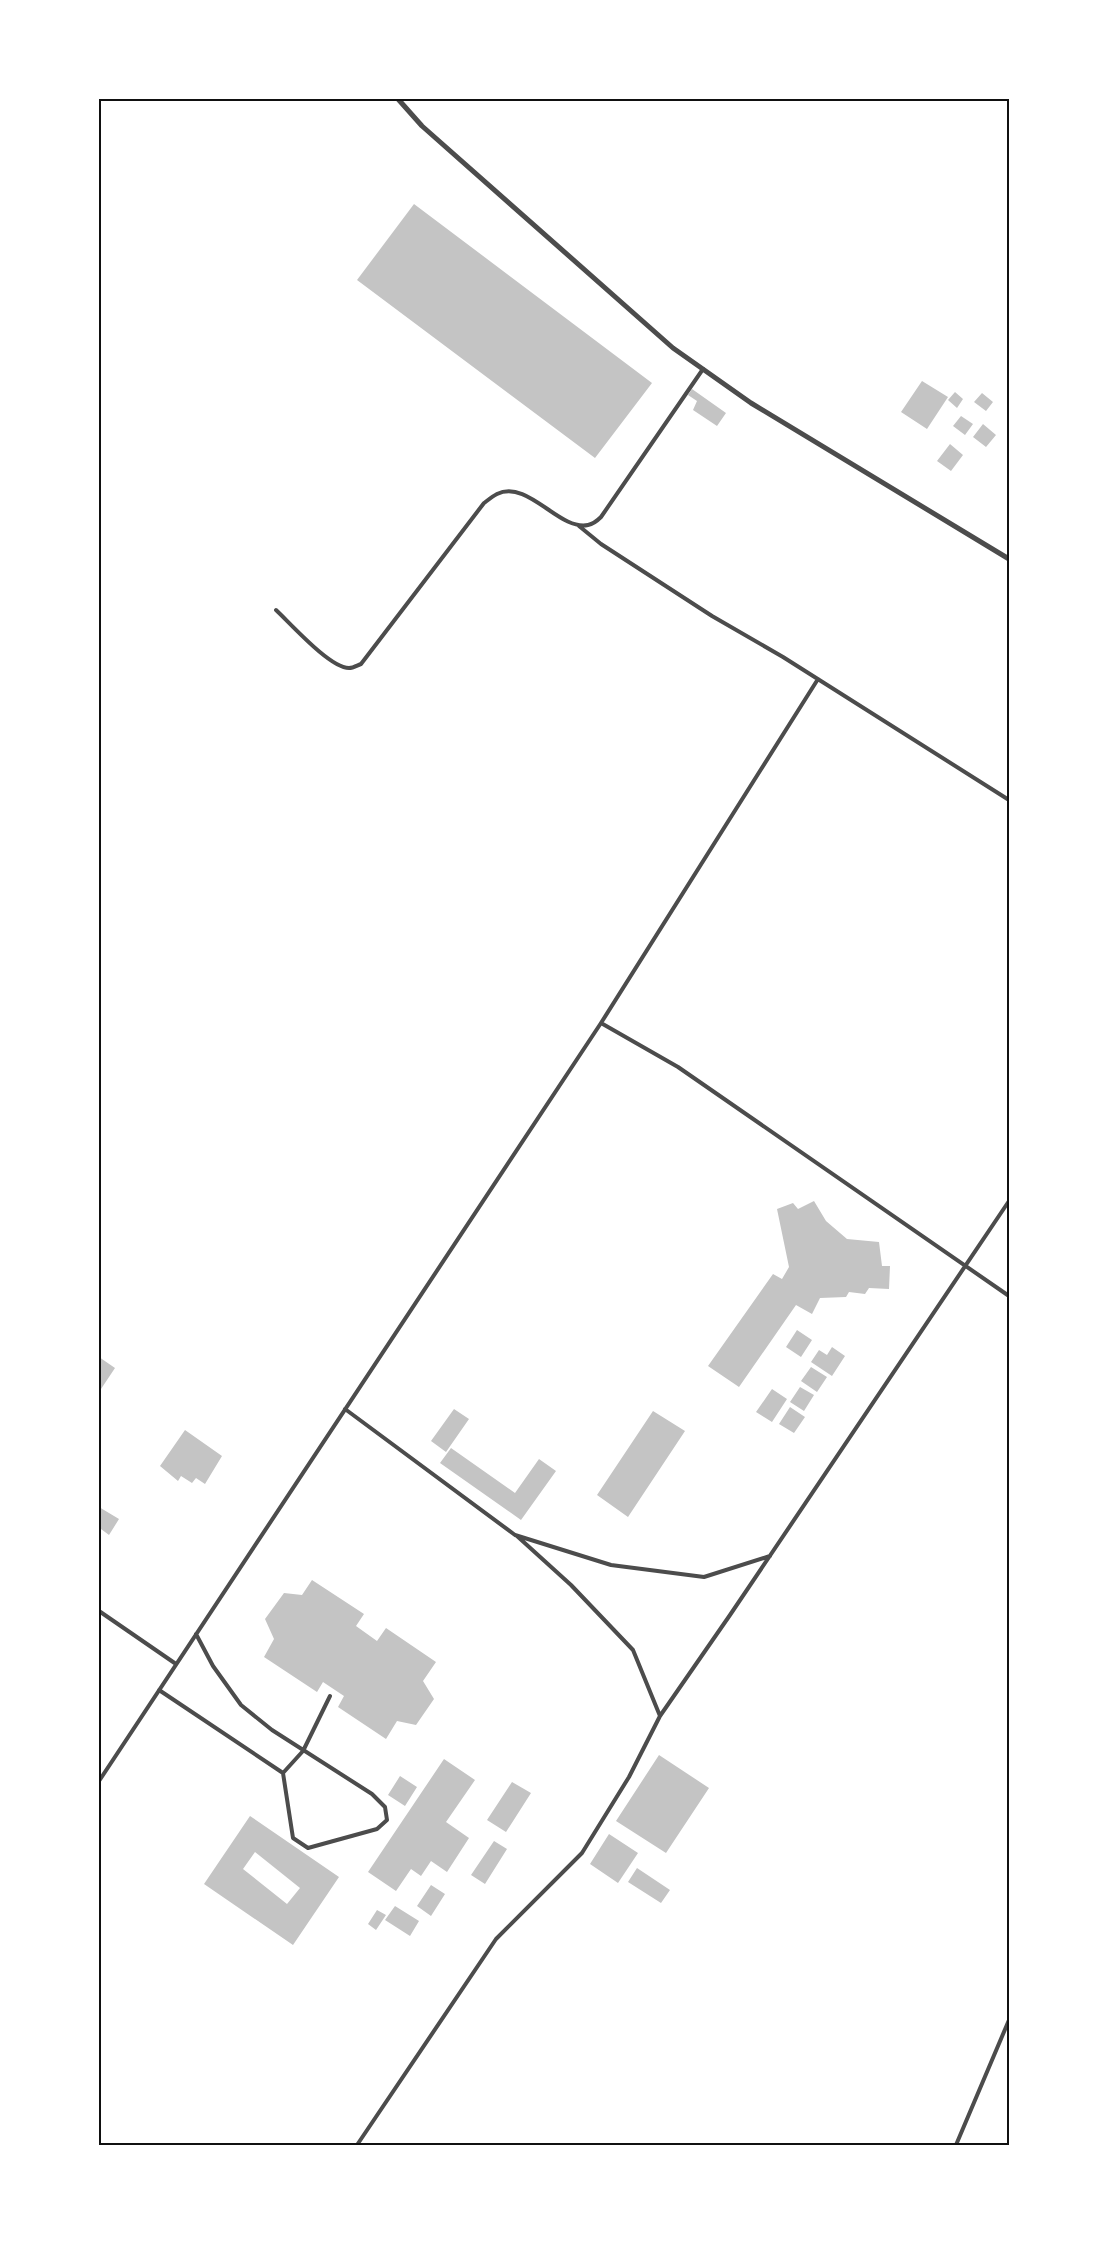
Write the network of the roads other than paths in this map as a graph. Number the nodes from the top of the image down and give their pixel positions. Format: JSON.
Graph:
{"nodes":[{"id":1,"x":398,"y":99,"type":"edge"},
{"id":2,"x":703,"y":369,"type":"junction"},
{"id":3,"x":579,"y":526,"type":"junction"},
{"id":4,"x":1009,"y":559,"type":"edge"},
{"id":5,"x":276,"y":610,"type":"dead end"},
{"id":6,"x":818,"y":679,"type":"junction"},
{"id":7,"x":1009,"y":800,"type":"edge"},
{"id":8,"x":600,"y":1023,"type":"junction"},
{"id":9,"x":1009,"y":1201,"type":"edge"},
{"id":10,"x":966,"y":1266,"type":"junction"},
{"id":11,"x":1009,"y":1296,"type":"edge"},
{"id":12,"x":345,"y":1409,"type":"junction"},
{"id":13,"x":516,"y":1535,"type":"junction"},
{"id":14,"x":771,"y":1555,"type":"junction"},
{"id":15,"x":99,"y":1611,"type":"edge"},
{"id":16,"x":196,"y":1634,"type":"junction"},
{"id":17,"x":176,"y":1664,"type":"junction"},
{"id":18,"x":159,"y":1690,"type":"junction"},
{"id":19,"x":330,"y":1696,"type":"dead end"},
{"id":20,"x":660,"y":1716,"type":"junction"},
{"id":21,"x":303,"y":1751,"type":"junction"},
{"id":22,"x":283,"y":1774,"type":"junction"},
{"id":23,"x":99,"y":1780,"type":"edge"},
{"id":24,"x":1009,"y":2020,"type":"edge"},
{"id":25,"x":357,"y":2145,"type":"edge"},
{"id":26,"x":956,"y":2145,"type":"edge"}],
"edges":[{"from":1,"to":2,"type":"street"},
{"from":2,"to":3,"type":"lane"},
{"from":2,"to":4,"type":"street"},
{"from":3,"to":5,"type":"lane"},
{"from":3,"to":6,"type":"lane"},
{"from":6,"to":7,"type":"lane"},
{"from":6,"to":8,"type":"lane"},
{"from":8,"to":10,"type":"lane"},
{"from":8,"to":12,"type":"lane"},
{"from":9,"to":10,"type":"lane"},
{"from":10,"to":11,"type":"lane"},
{"from":10,"to":14,"type":"lane"},
{"from":12,"to":13,"type":"lane"},
{"from":12,"to":16,"type":"lane"},
{"from":13,"to":14,"type":"lane"},
{"from":13,"to":20,"type":"lane"},
{"from":14,"to":20,"type":"lane"},
{"from":15,"to":17,"type":"lane"},
{"from":16,"to":17,"type":"lane"},
{"from":16,"to":21,"type":"lane"},
{"from":17,"to":18,"type":"lane"},
{"from":18,"to":22,"type":"lane"},
{"from":18,"to":23,"type":"lane"},
{"from":19,"to":21,"type":"lane"},
{"from":20,"to":25,"type":"lane"},
{"from":21,"to":22,"type":"lane"},
{"from":21,"to":22,"type":"lane"},
{"from":24,"to":26,"type":"lane"}]}
